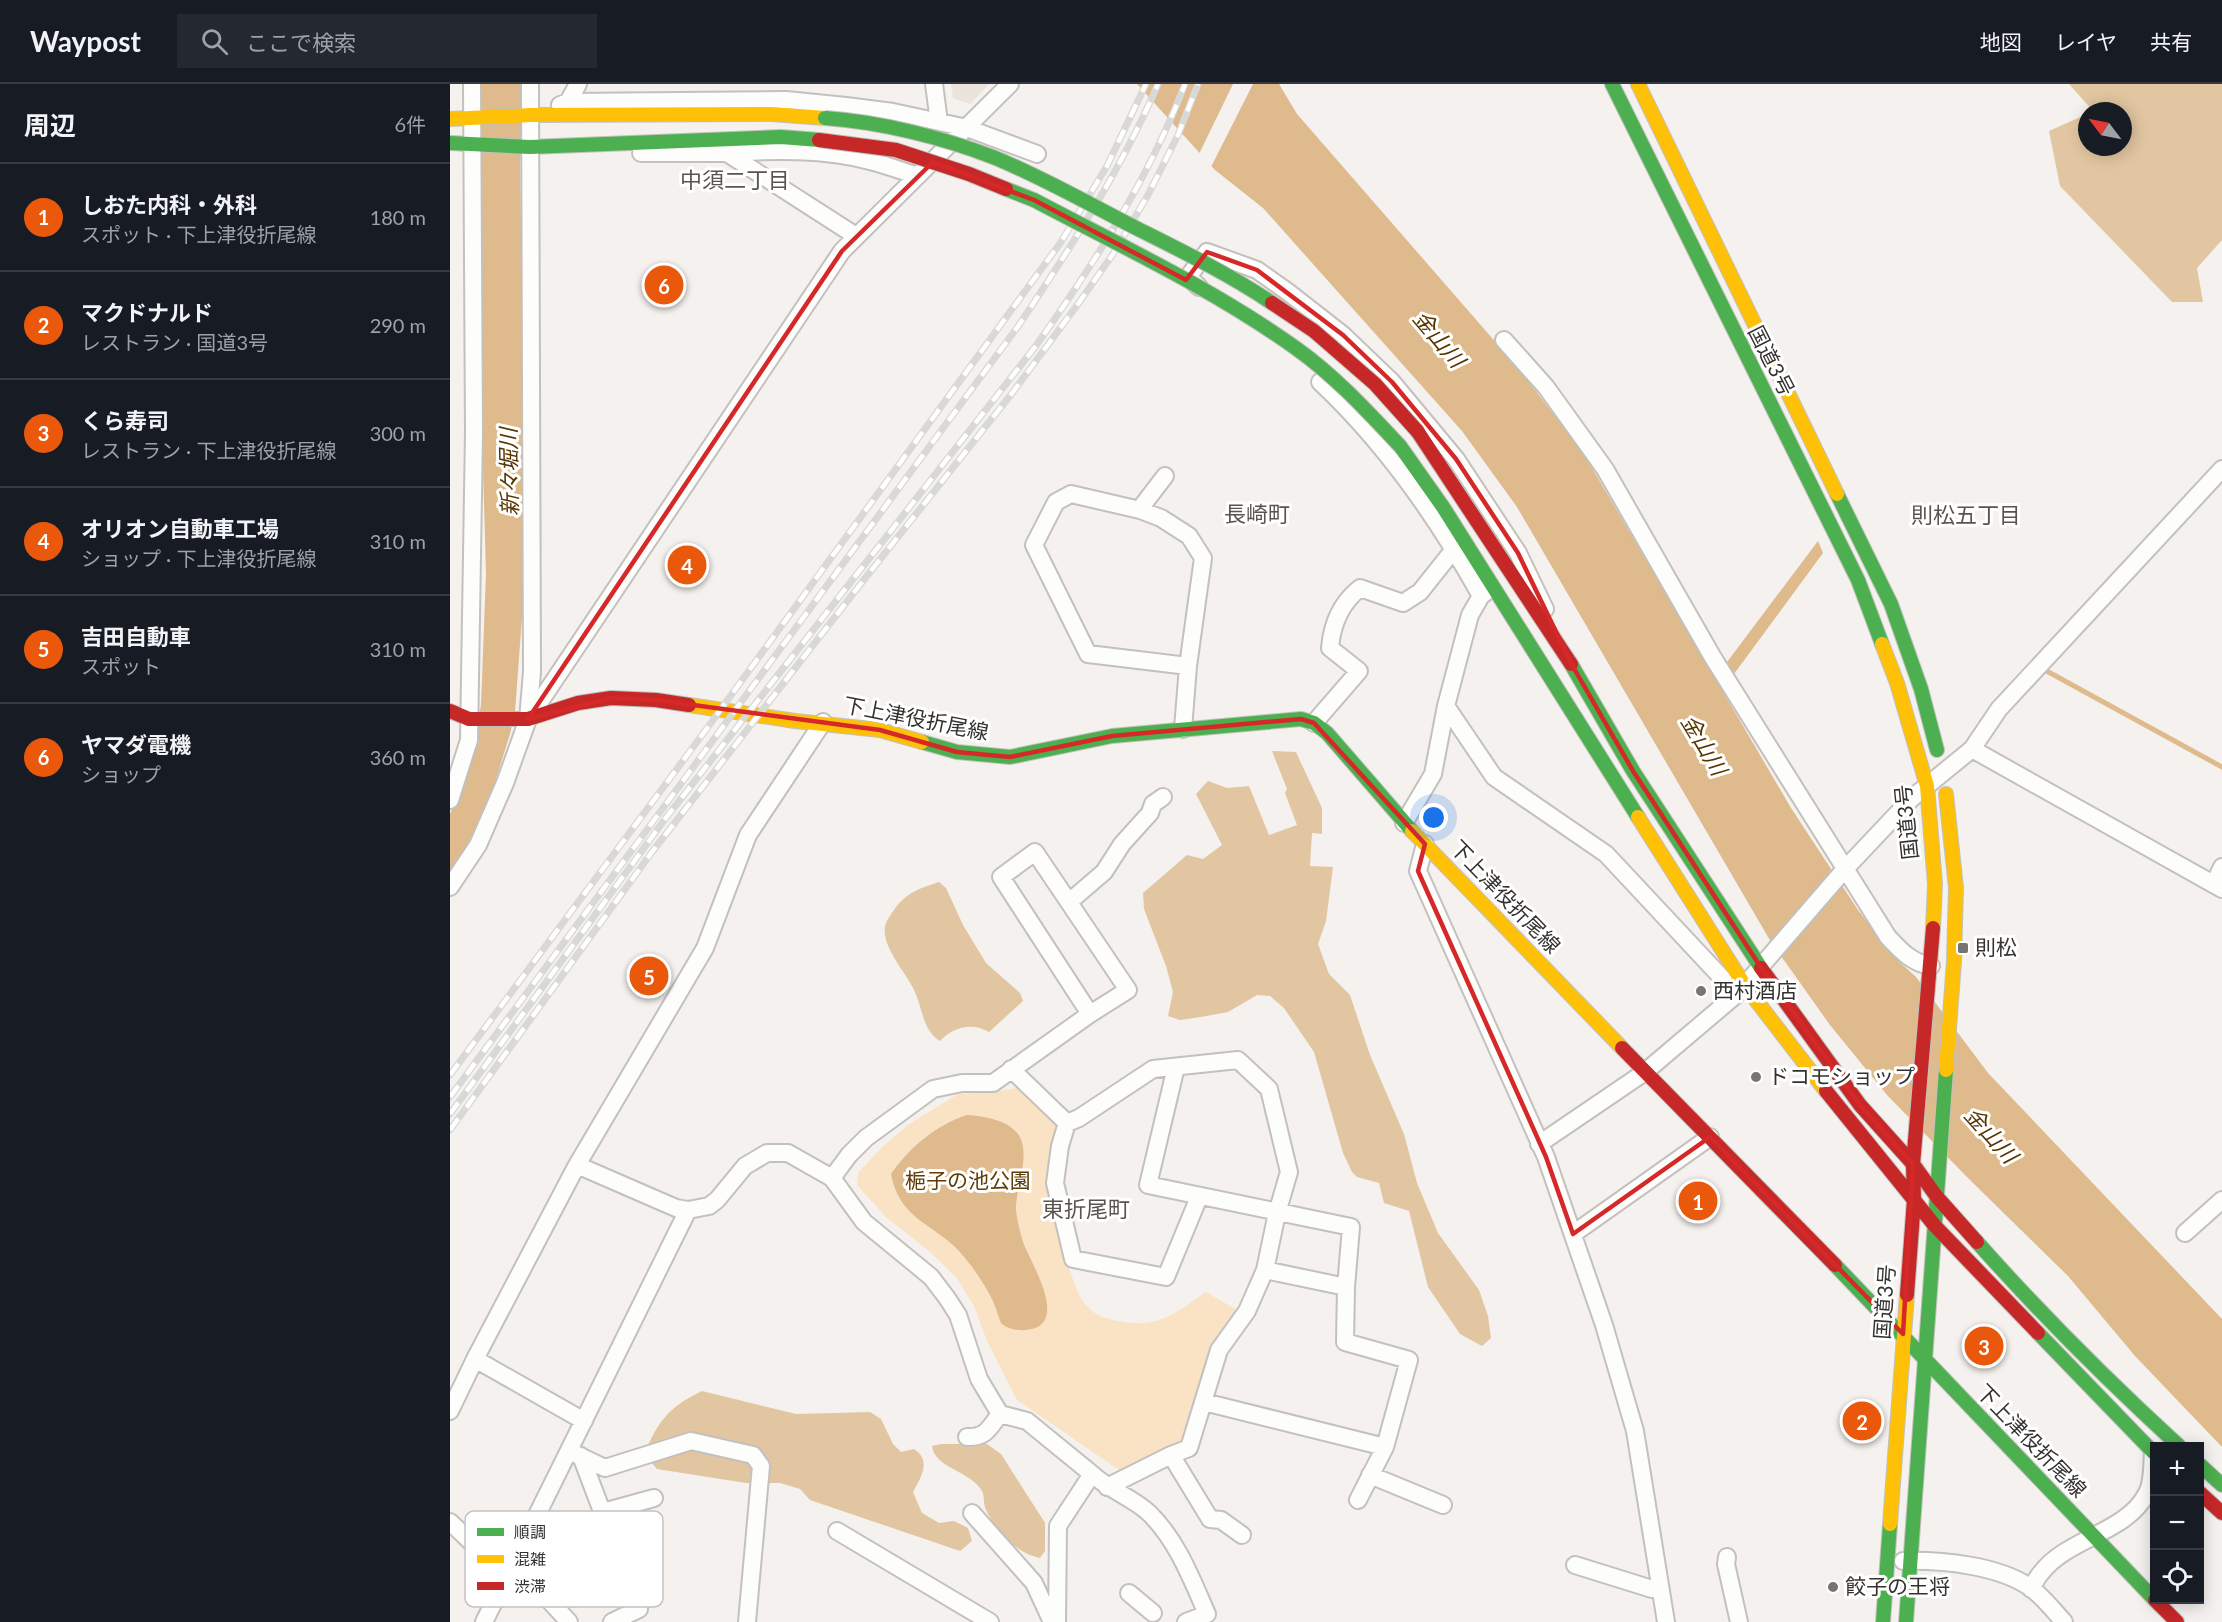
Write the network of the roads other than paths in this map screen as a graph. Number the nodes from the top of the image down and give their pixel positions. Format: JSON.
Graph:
{"nodes":[{"id":1,"x":472,"y":84,"type":"edge"},
{"id":2,"x":530,"y":84,"type":"edge"},
{"id":3,"x":578,"y":84,"type":"edge"},
{"id":4,"x":934,"y":84,"type":"edge"},
{"id":5,"x":1010,"y":84,"type":"edge"},
{"id":6,"x":1612,"y":84,"type":"edge"},
{"id":7,"x":1638,"y":84,"type":"edge"},
{"id":8,"x":568,"y":102,"type":"junction"},
{"id":9,"x":531,"y":115,"type":"junction"},
{"id":10,"x":471,"y":118,"type":"junction"},
{"id":11,"x":450,"y":119,"type":"edge"},
{"id":12,"x":939,"y":122,"type":"junction"},
{"id":13,"x":967,"y":128,"type":"junction"},
{"id":14,"x":450,"y":143,"type":"edge"},
{"id":15,"x":472,"y":143,"type":"junction"},
{"id":16,"x":530,"y":147,"type":"junction"},
{"id":17,"x":727,"y":153,"type":"junction"},
{"id":18,"x":1037,"y":154,"type":"dead end"},
{"id":19,"x":918,"y":176,"type":"junction"},
{"id":20,"x":856,"y":236,"type":"junction"},
{"id":21,"x":1504,"y":340,"type":"dead end"},
{"id":22,"x":2222,"y":469,"type":"edge"},
{"id":23,"x":1165,"y":476,"type":"dead end"},
{"id":24,"x":1139,"y":510,"type":"junction"},
{"id":25,"x":1455,"y":548,"type":"junction"},
{"id":26,"x":1487,"y":592,"type":"junction"},
{"id":27,"x":1572,"y":665,"type":"junction"},
{"id":28,"x":1188,"y":666,"type":"junction"},
{"id":29,"x":1446,"y":706,"type":"junction"},
{"id":30,"x":450,"y":711,"type":"edge"},
{"id":31,"x":473,"y":719,"type":"junction"},
{"id":32,"x":528,"y":719,"type":"junction"},
{"id":33,"x":823,"y":722,"type":"junction"},
{"id":34,"x":1314,"y":723,"type":"junction"},
{"id":35,"x":1183,"y":729,"type":"junction"},
{"id":36,"x":1972,"y":749,"type":"junction"},
{"id":37,"x":1943,"y":774,"type":"junction"},
{"id":38,"x":1927,"y":786,"type":"junction"},
{"id":39,"x":1163,"y":797,"type":"dead end"},
{"id":40,"x":450,"y":800,"type":"edge"},
{"id":41,"x":1404,"y":823,"type":"junction"},
{"id":42,"x":1425,"y":844,"type":"junction"},
{"id":43,"x":2222,"y":867,"type":"edge"},
{"id":44,"x":1845,"y":869,"type":"junction"},
{"id":45,"x":2218,"y":886,"type":"edge"},
{"id":46,"x":450,"y":887,"type":"edge"},
{"id":47,"x":1069,"y":902,"type":"junction"},
{"id":48,"x":1760,"y":966,"type":"junction"},
{"id":49,"x":1930,"y":971,"type":"junction"},
{"id":50,"x":1741,"y":990,"type":"junction"},
{"id":51,"x":1090,"y":1014,"type":"junction"},
{"id":52,"x":1176,"y":1067,"type":"junction"},
{"id":53,"x":1011,"y":1069,"type":"junction"},
{"id":54,"x":1645,"y":1072,"type":"junction"},
{"id":55,"x":1067,"y":1123,"type":"junction"},
{"id":56,"x":1710,"y":1137,"type":"junction"},
{"id":57,"x":1539,"y":1144,"type":"junction"},
{"id":58,"x":1913,"y":1164,"type":"junction"},
{"id":59,"x":577,"y":1165,"type":"junction"},
{"id":60,"x":832,"y":1178,"type":"junction"},
{"id":61,"x":1199,"y":1197,"type":"junction"},
{"id":62,"x":1937,"y":1197,"type":"junction"},
{"id":63,"x":1914,"y":1200,"type":"junction"},
{"id":64,"x":2222,"y":1200,"type":"edge"},
{"id":65,"x":688,"y":1210,"type":"junction"},
{"id":66,"x":1277,"y":1213,"type":"junction"},
{"id":67,"x":1935,"y":1226,"type":"junction"},
{"id":68,"x":2185,"y":1233,"type":"dead end"},
{"id":69,"x":1573,"y":1234,"type":"junction"},
{"id":70,"x":1265,"y":1270,"type":"junction"},
{"id":71,"x":1346,"y":1287,"type":"junction"},
{"id":72,"x":1903,"y":1334,"type":"junction"},
{"id":73,"x":475,"y":1359,"type":"junction"},
{"id":74,"x":1926,"y":1362,"type":"junction"},
{"id":75,"x":1204,"y":1402,"type":"junction"},
{"id":76,"x":450,"y":1411,"type":"edge"},
{"id":77,"x":1000,"y":1414,"type":"junction"},
{"id":78,"x":584,"y":1421,"type":"junction"},
{"id":79,"x":967,"y":1437,"type":"dead end"},
{"id":80,"x":2175,"y":1442,"type":"edge"},
{"id":81,"x":1385,"y":1447,"type":"junction"},
{"id":82,"x":2150,"y":1449,"type":"edge"},
{"id":83,"x":575,"y":1454,"type":"junction"},
{"id":84,"x":1171,"y":1455,"type":"junction"},
{"id":85,"x":2204,"y":1469,"type":"edge"},
{"id":86,"x":1092,"y":1474,"type":"junction"},
{"id":87,"x":1370,"y":1475,"type":"junction"},
{"id":88,"x":2150,"y":1484,"type":"edge"},
{"id":89,"x":2222,"y":1485,"type":"edge"},
{"id":90,"x":1107,"y":1487,"type":"junction"},
{"id":91,"x":2202,"y":1496,"type":"edge"},
{"id":92,"x":654,"y":1498,"type":"dead end"},
{"id":93,"x":1358,"y":1500,"type":"dead end"},
{"id":94,"x":1443,"y":1505,"type":"dead end"},
{"id":95,"x":542,"y":1511,"type":"edge"},
{"id":96,"x":603,"y":1511,"type":"edge"},
{"id":97,"x":607,"y":1511,"type":"edge"},
{"id":98,"x":972,"y":1513,"type":"dead end"},
{"id":99,"x":2222,"y":1513,"type":"edge"},
{"id":100,"x":450,"y":1522,"type":"edge"},
{"id":101,"x":837,"y":1531,"type":"dead end"},
{"id":102,"x":1242,"y":1535,"type":"dead end"},
{"id":103,"x":465,"y":1536,"type":"edge"},
{"id":104,"x":2092,"y":1536,"type":"junction"},
{"id":105,"x":1726,"y":1557,"type":"dead end"},
{"id":106,"x":1887,"y":1561,"type":"junction"},
{"id":107,"x":1911,"y":1561,"type":"junction"},
{"id":108,"x":1575,"y":1566,"type":"dead end"},
{"id":109,"x":1652,"y":1589,"type":"dead end"},
{"id":110,"x":2031,"y":1589,"type":"junction"},
{"id":111,"x":1129,"y":1593,"type":"dead end"},
{"id":112,"x":2150,"y":1594,"type":"edge"},
{"id":113,"x":2160,"y":1604,"type":"edge"},
{"id":114,"x":491,"y":1607,"type":"edge"},
{"id":115,"x":555,"y":1607,"type":"edge"},
{"id":116,"x":638,"y":1607,"type":"edge"},
{"id":117,"x":1156,"y":1619,"type":"edge"},
{"id":118,"x":484,"y":1622,"type":"edge"},
{"id":119,"x":569,"y":1622,"type":"edge"},
{"id":120,"x":612,"y":1622,"type":"edge"},
{"id":121,"x":747,"y":1622,"type":"edge"},
{"id":122,"x":990,"y":1622,"type":"edge"},
{"id":123,"x":1054,"y":1622,"type":"edge"},
{"id":124,"x":1186,"y":1622,"type":"edge"},
{"id":125,"x":1666,"y":1622,"type":"edge"},
{"id":126,"x":1739,"y":1622,"type":"edge"},
{"id":127,"x":1883,"y":1622,"type":"edge"},
{"id":128,"x":1906,"y":1622,"type":"edge"},
{"id":129,"x":2064,"y":1622,"type":"edge"},
{"id":130,"x":2177,"y":1622,"type":"edge"}],
"edges":[{"from":1,"to":10,"type":"street"},
{"from":2,"to":9,"type":"street"},
{"from":3,"to":8,"type":"street"},
{"from":4,"to":12,"type":"street"},
{"from":5,"to":13,"type":"street"},
{"from":6,"to":38,"type":"main road","name":"国道3号"},
{"from":7,"to":37,"type":"main road","name":"国道3号"},
{"from":8,"to":9,"type":"street"},
{"from":8,"to":12,"type":"street"},
{"from":9,"to":10,"type":"main road"},
{"from":9,"to":16,"type":"street"},
{"from":9,"to":27,"type":"main road","bridge":true},
{"from":10,"to":11,"type":"main road"},
{"from":10,"to":15,"type":"street"},
{"from":12,"to":13,"type":"street"},
{"from":13,"to":18,"type":"street"},
{"from":13,"to":19,"type":"street"},
{"from":14,"to":15,"type":"main road"},
{"from":15,"to":16,"type":"main road"},
{"from":15,"to":31,"type":"street"},
{"from":16,"to":17,"type":"street"},
{"from":16,"to":26,"type":"main road","bridge":true},
{"from":16,"to":32,"type":"street"},
{"from":17,"to":19,"type":"street"},
{"from":17,"to":20,"type":"street"},
{"from":19,"to":20,"type":"street"},
{"from":20,"to":32,"type":"street"},
{"from":21,"to":44,"type":"street"},
{"from":22,"to":36,"type":"street"},
{"from":23,"to":24,"type":"street"},
{"from":24,"to":28,"type":"street"},
{"from":24,"to":28,"type":"street"},
{"from":25,"to":26,"type":"street"},
{"from":25,"to":27,"type":"street"},
{"from":25,"to":34,"type":"street"},
{"from":26,"to":29,"type":"street"},
{"from":26,"to":50,"type":"main road"},
{"from":27,"to":48,"type":"main road"},
{"from":28,"to":35,"type":"street"},
{"from":29,"to":41,"type":"street"},
{"from":29,"to":50,"type":"street"},
{"from":30,"to":31,"type":"main road","name":"下上津役折尾線"},
{"from":31,"to":32,"type":"main road","name":"下上津役折尾線"},
{"from":31,"to":40,"type":"street"},
{"from":32,"to":33,"type":"main road","name":"下上津役折尾線"},
{"from":32,"to":46,"type":"street"},
{"from":33,"to":35,"type":"main road","name":"下上津役折尾線"},
{"from":33,"to":59,"type":"street"},
{"from":34,"to":35,"type":"main road","name":"下上津役折尾線"},
{"from":34,"to":41,"type":"main road","name":"下上津役折尾線"},
{"from":36,"to":37,"type":"street"},
{"from":36,"to":45,"type":"street"},
{"from":37,"to":38,"type":"street"},
{"from":37,"to":62,"type":"main road","name":"国道3号"},
{"from":38,"to":44,"type":"street"},
{"from":38,"to":49,"type":"main road","name":"国道3号"},
{"from":39,"to":47,"type":"street"},
{"from":41,"to":42,"type":"main road","name":"下上津役折尾線"},
{"from":42,"to":54,"type":"main road","name":"下上津役折尾線"},
{"from":42,"to":57,"type":"street"},
{"from":43,"to":45,"type":"street"},
{"from":44,"to":48,"type":"street"},
{"from":44,"to":49,"type":"street"},
{"from":47,"to":51,"type":"street"},
{"from":47,"to":51,"type":"street"},
{"from":48,"to":50,"type":"street"},
{"from":48,"to":58,"type":"main road"},
{"from":49,"to":58,"type":"main road","name":"国道3号"},
{"from":50,"to":54,"type":"street"},
{"from":50,"to":63,"type":"main road"},
{"from":51,"to":53,"type":"street"},
{"from":52,"to":55,"type":"street"},
{"from":52,"to":61,"type":"street"},
{"from":52,"to":66,"type":"street"},
{"from":53,"to":55,"type":"street"},
{"from":53,"to":60,"type":"street"},
{"from":54,"to":56,"type":"main road","name":"下上津役折尾線"},
{"from":54,"to":57,"type":"street"},
{"from":55,"to":61,"type":"street"},
{"from":56,"to":69,"type":"street"},
{"from":56,"to":72,"type":"main road","name":"下上津役折尾線"},
{"from":57,"to":69,"type":"street"},
{"from":58,"to":62,"type":"main road"},
{"from":58,"to":63,"type":"main road","name":"国道3号"},
{"from":59,"to":65,"type":"street"},
{"from":59,"to":73,"type":"street"},
{"from":60,"to":65,"type":"street"},
{"from":60,"to":77,"type":"street"},
{"from":61,"to":66,"type":"street"},
{"from":62,"to":67,"type":"main road","name":"国道3号"},
{"from":62,"to":80,"type":"main road"},
{"from":63,"to":67,"type":"main road"},
{"from":63,"to":72,"type":"main road","name":"国道3号"},
{"from":64,"to":68,"type":"street"},
{"from":65,"to":78,"type":"street"},
{"from":66,"to":70,"type":"street"},
{"from":66,"to":71,"type":"street"},
{"from":67,"to":74,"type":"main road","name":"国道3号"},
{"from":67,"to":82,"type":"main road"},
{"from":69,"to":125,"type":"street"},
{"from":70,"to":71,"type":"street"},
{"from":70,"to":75,"type":"street"},
{"from":71,"to":81,"type":"street"},
{"from":72,"to":74,"type":"main road","name":"下上津役折尾線"},
{"from":72,"to":106,"type":"main road","name":"国道3号"},
{"from":73,"to":76,"type":"street"},
{"from":73,"to":78,"type":"street"},
{"from":74,"to":104,"type":"main road","name":"下上津役折尾線"},
{"from":74,"to":107,"type":"main road","name":"国道3号"},
{"from":75,"to":81,"type":"street"},
{"from":75,"to":84,"type":"street"},
{"from":77,"to":79,"type":"street"},
{"from":77,"to":86,"type":"street"},
{"from":78,"to":83,"type":"street"},
{"from":81,"to":87,"type":"street"},
{"from":83,"to":95,"type":"street"},
{"from":83,"to":96,"type":"street"},
{"from":83,"to":121,"type":"street"},
{"from":84,"to":90,"type":"street"},
{"from":84,"to":102,"type":"street"},
{"from":85,"to":89,"type":"main road"},
{"from":86,"to":90,"type":"street"},
{"from":86,"to":123,"type":"street"},
{"from":87,"to":93,"type":"street"},
{"from":87,"to":94,"type":"street"},
{"from":88,"to":104,"type":"street"},
{"from":90,"to":124,"type":"street"},
{"from":91,"to":99,"type":"main road"},
{"from":92,"to":97,"type":"street"},
{"from":98,"to":123,"type":"street"},
{"from":100,"to":103,"type":"street"},
{"from":101,"to":122,"type":"street"},
{"from":104,"to":110,"type":"street"},
{"from":104,"to":112,"type":"main road","name":"下上津役折尾線"},
{"from":105,"to":126,"type":"street"},
{"from":106,"to":107,"type":"street"},
{"from":106,"to":127,"type":"main road","name":"国道3号"},
{"from":107,"to":110,"type":"street"},
{"from":107,"to":128,"type":"main road","name":"国道3号"},
{"from":108,"to":109,"type":"street"},
{"from":110,"to":129,"type":"street"},
{"from":111,"to":117,"type":"street"},
{"from":113,"to":130,"type":"main road","name":"下上津役折尾線"},
{"from":114,"to":118,"type":"street"},
{"from":115,"to":119,"type":"street"},
{"from":116,"to":120,"type":"street"}]}
